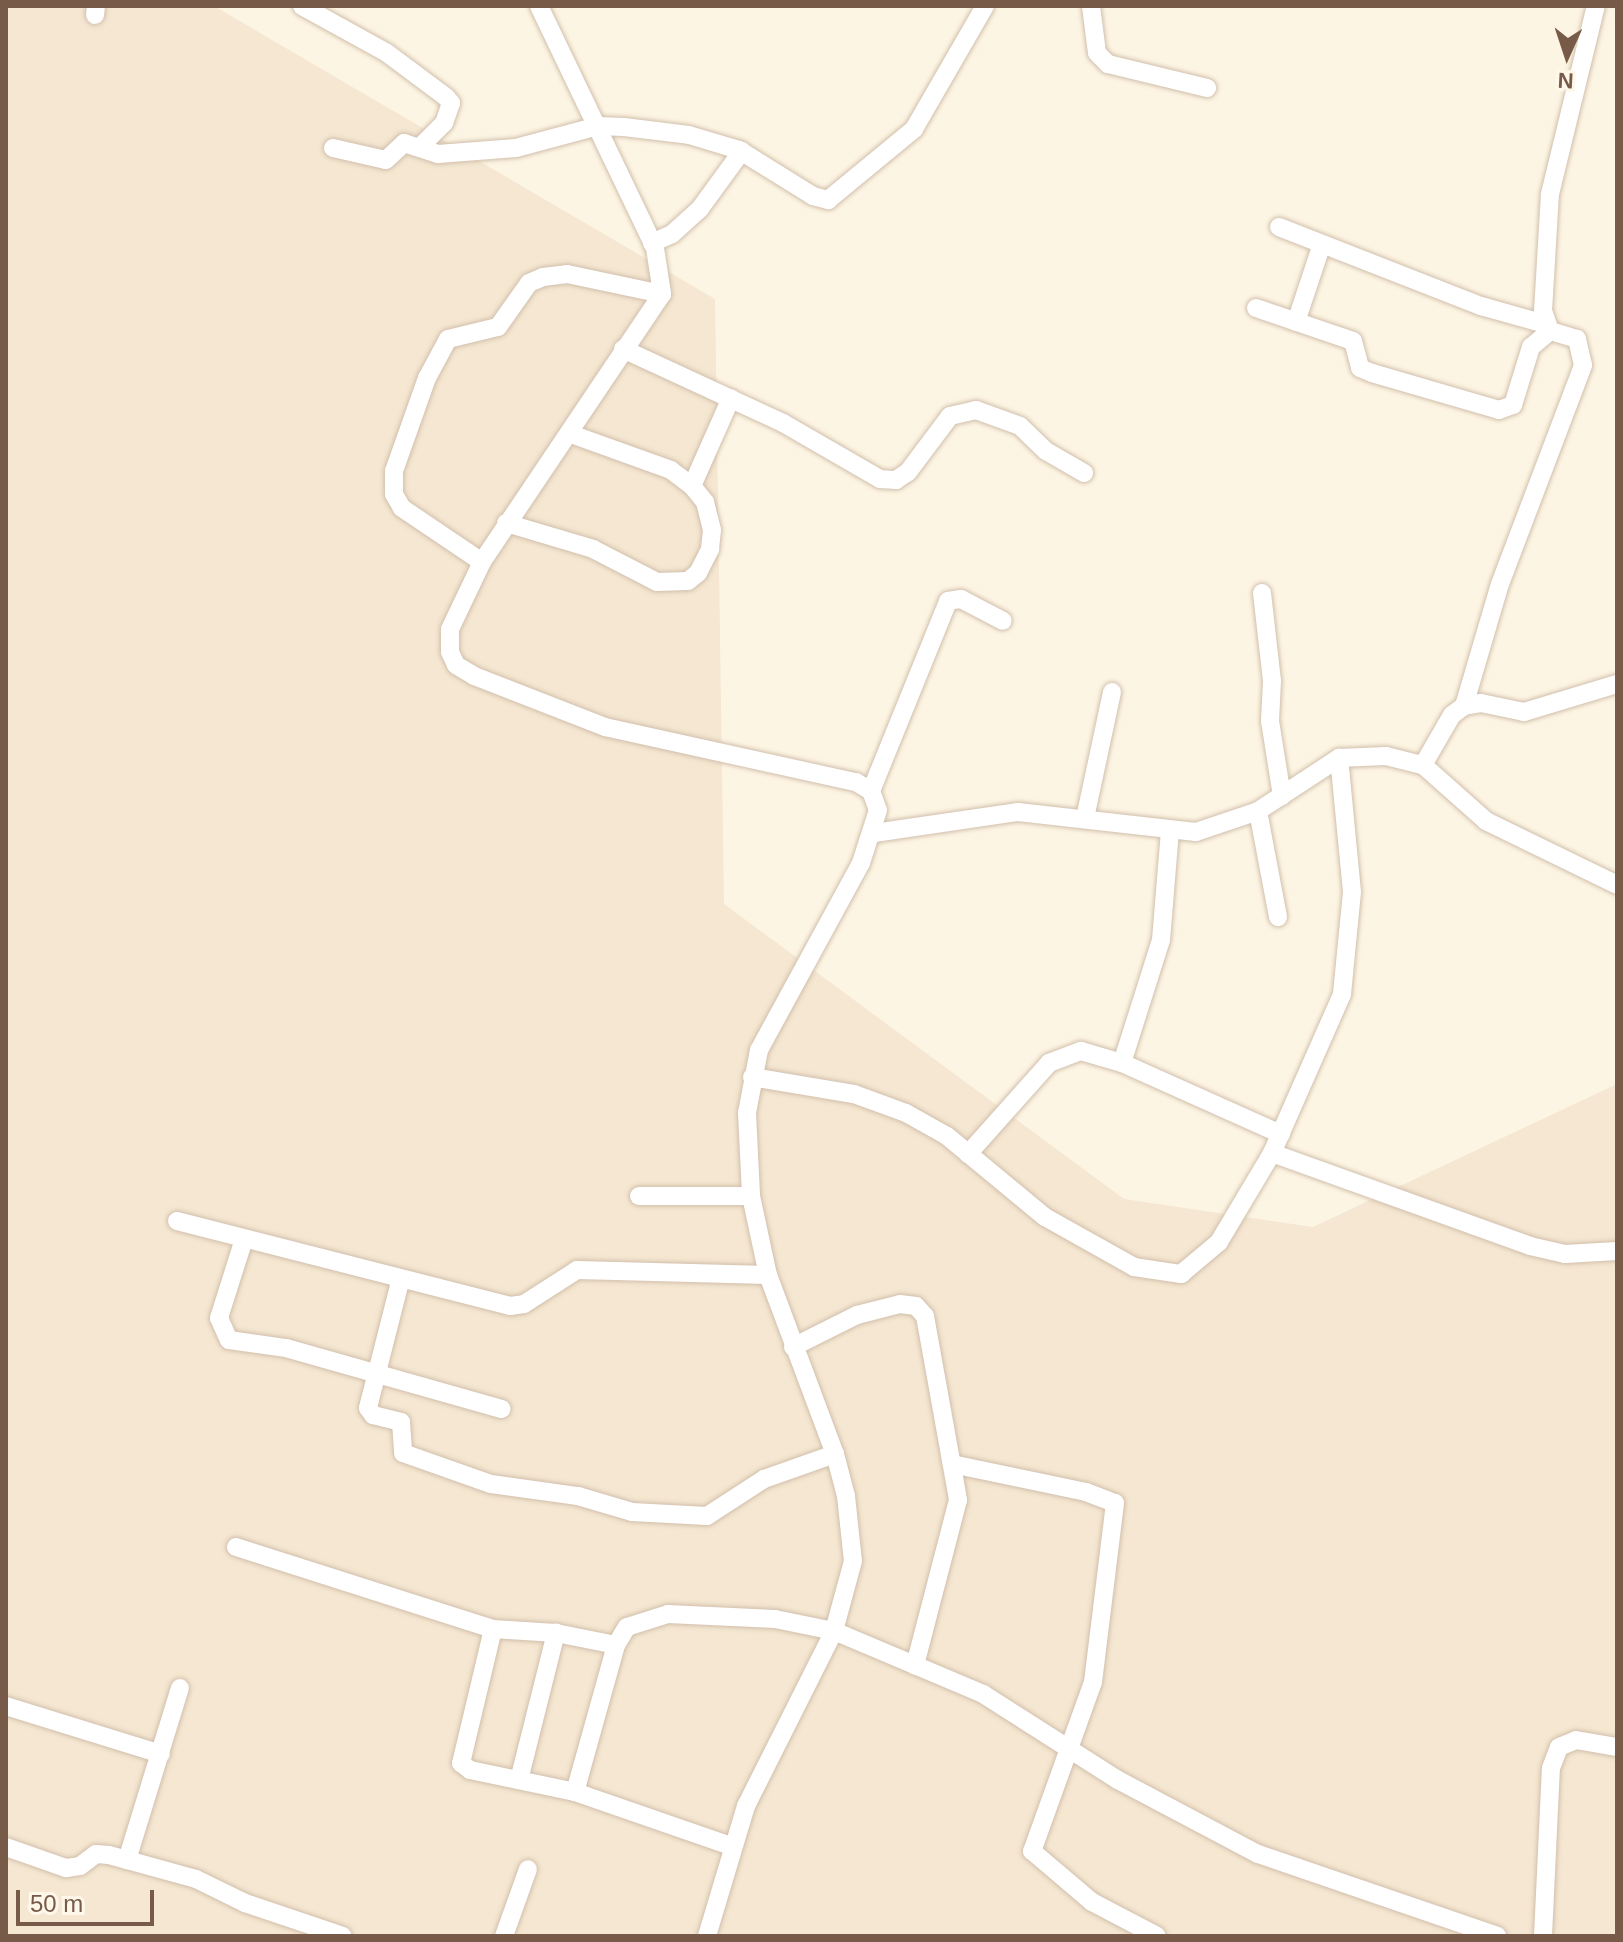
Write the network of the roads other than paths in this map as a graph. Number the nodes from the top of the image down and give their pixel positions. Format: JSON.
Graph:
{"nodes":[{"id":1,"x":302,"y":6,"type":"edge"},
{"id":2,"x":539,"y":6,"type":"edge"},
{"id":3,"x":985,"y":6,"type":"edge"},
{"id":4,"x":1091,"y":6,"type":"edge"},
{"id":5,"x":1596,"y":6,"type":"edge"},
{"id":6,"x":328,"y":12,"type":"edge"},
{"id":7,"x":1207,"y":88,"type":"dead end"},
{"id":8,"x":598,"y":126,"type":"junction"},
{"id":9,"x":333,"y":148,"type":"dead end"},
{"id":10,"x":419,"y":148,"type":"junction"},
{"id":11,"x":742,"y":151,"type":"junction"},
{"id":12,"x":1279,"y":227,"type":"dead end"},
{"id":13,"x":652,"y":243,"type":"junction"},
{"id":14,"x":1322,"y":244,"type":"junction"},
{"id":15,"x":662,"y":294,"type":"junction"},
{"id":16,"x":1256,"y":308,"type":"dead end"},
{"id":17,"x":1296,"y":322,"type":"junction"},
{"id":18,"x":1547,"y":327,"type":"junction"},
{"id":19,"x":623,"y":349,"type":"junction"},
{"id":20,"x":731,"y":398,"type":"junction"},
{"id":21,"x":571,"y":434,"type":"junction"},
{"id":22,"x":1084,"y":473,"type":"dead end"},
{"id":23,"x":692,"y":486,"type":"junction"},
{"id":24,"x":506,"y":523,"type":"junction"},
{"id":25,"x":482,"y":562,"type":"junction"},
{"id":26,"x":1262,"y":593,"type":"dead end"},
{"id":27,"x":1003,"y":621,"type":"dead end"},
{"id":28,"x":1617,"y":684,"type":"edge"},
{"id":29,"x":1112,"y":692,"type":"dead end"},
{"id":30,"x":1464,"y":706,"type":"junction"},
{"id":31,"x":1339,"y":758,"type":"junction"},
{"id":32,"x":1423,"y":765,"type":"junction"},
{"id":33,"x":871,"y":791,"type":"junction"},
{"id":34,"x":1282,"y":796,"type":"junction"},
{"id":35,"x":1258,"y":811,"type":"junction"},
{"id":36,"x":1085,"y":818,"type":"junction"},
{"id":37,"x":1170,"y":831,"type":"junction"},
{"id":38,"x":874,"y":833,"type":"junction"},
{"id":39,"x":1617,"y":885,"type":"edge"},
{"id":40,"x":1278,"y":917,"type":"dead end"},
{"id":41,"x":1122,"y":1063,"type":"junction"},
{"id":42,"x":752,"y":1077,"type":"junction"},
{"id":43,"x":1281,"y":1134,"type":"junction"},
{"id":44,"x":1272,"y":1153,"type":"junction"},
{"id":45,"x":968,"y":1154,"type":"junction"},
{"id":46,"x":639,"y":1196,"type":"dead end"},
{"id":47,"x":751,"y":1196,"type":"junction"},
{"id":48,"x":177,"y":1221,"type":"dead end"},
{"id":49,"x":244,"y":1239,"type":"junction"},
{"id":50,"x":1617,"y":1251,"type":"edge"},
{"id":51,"x":768,"y":1275,"type":"junction"},
{"id":52,"x":400,"y":1282,"type":"junction"},
{"id":53,"x":793,"y":1347,"type":"junction"},
{"id":54,"x":377,"y":1374,"type":"junction"},
{"id":55,"x":502,"y":1409,"type":"dead end"},
{"id":56,"x":835,"y":1454,"type":"junction"},
{"id":57,"x":952,"y":1464,"type":"junction"},
{"id":58,"x":236,"y":1547,"type":"dead end"},
{"id":59,"x":493,"y":1629,"type":"junction"},
{"id":60,"x":834,"y":1631,"type":"junction"},
{"id":61,"x":556,"y":1633,"type":"junction"},
{"id":62,"x":616,"y":1645,"type":"junction"},
{"id":63,"x":915,"y":1665,"type":"junction"},
{"id":64,"x":180,"y":1688,"type":"dead end"},
{"id":65,"x":6,"y":1706,"type":"edge"},
{"id":66,"x":1617,"y":1747,"type":"edge"},
{"id":67,"x":1067,"y":1748,"type":"junction"},
{"id":68,"x":161,"y":1754,"type":"junction"},
{"id":69,"x":519,"y":1780,"type":"junction"},
{"id":70,"x":575,"y":1792,"type":"junction"},
{"id":71,"x":731,"y":1846,"type":"junction"},
{"id":72,"x":6,"y":1847,"type":"edge"},
{"id":73,"x":127,"y":1860,"type":"junction"},
{"id":74,"x":528,"y":1869,"type":"dead end"},
{"id":75,"x":343,"y":1936,"type":"edge"},
{"id":76,"x":504,"y":1936,"type":"edge"},
{"id":77,"x":707,"y":1936,"type":"edge"},
{"id":78,"x":1157,"y":1936,"type":"edge"},
{"id":79,"x":1497,"y":1936,"type":"edge"},
{"id":80,"x":1543,"y":1936,"type":"edge"}],
"edges":[{"from":1,"to":6,"type":"street"},
{"from":2,"to":8,"type":"street"},
{"from":3,"to":11,"type":"street"},
{"from":4,"to":7,"type":"street"},
{"from":5,"to":18,"type":"street"},
{"from":6,"to":10,"type":"street"},
{"from":8,"to":10,"type":"street"},
{"from":8,"to":11,"type":"street"},
{"from":8,"to":13,"type":"street"},
{"from":9,"to":10,"type":"street"},
{"from":11,"to":13,"type":"street"},
{"from":12,"to":14,"type":"street"},
{"from":13,"to":15,"type":"street"},
{"from":14,"to":17,"type":"street"},
{"from":14,"to":18,"type":"street"},
{"from":15,"to":19,"type":"street"},
{"from":15,"to":25,"type":"street"},
{"from":16,"to":17,"type":"street"},
{"from":17,"to":18,"type":"street"},
{"from":18,"to":30,"type":"street"},
{"from":19,"to":20,"type":"street"},
{"from":19,"to":21,"type":"street"},
{"from":20,"to":22,"type":"street"},
{"from":20,"to":23,"type":"street"},
{"from":21,"to":23,"type":"street"},
{"from":21,"to":24,"type":"street"},
{"from":23,"to":24,"type":"street"},
{"from":24,"to":25,"type":"street"},
{"from":25,"to":33,"type":"street"},
{"from":26,"to":34,"type":"street"},
{"from":27,"to":33,"type":"street"},
{"from":28,"to":30,"type":"street"},
{"from":29,"to":36,"type":"street"},
{"from":30,"to":32,"type":"street"},
{"from":31,"to":32,"type":"street"},
{"from":31,"to":34,"type":"street"},
{"from":31,"to":43,"type":"street"},
{"from":32,"to":39,"type":"street"},
{"from":33,"to":38,"type":"street"},
{"from":34,"to":35,"type":"street"},
{"from":35,"to":37,"type":"street"},
{"from":35,"to":40,"type":"street"},
{"from":36,"to":37,"type":"street"},
{"from":36,"to":38,"type":"street"},
{"from":37,"to":41,"type":"street"},
{"from":38,"to":42,"type":"street"},
{"from":41,"to":43,"type":"street"},
{"from":41,"to":45,"type":"street"},
{"from":42,"to":45,"type":"street"},
{"from":42,"to":47,"type":"street"},
{"from":43,"to":44,"type":"street"},
{"from":44,"to":45,"type":"street"},
{"from":44,"to":50,"type":"street"},
{"from":46,"to":47,"type":"street"},
{"from":47,"to":51,"type":"street"},
{"from":48,"to":49,"type":"street"},
{"from":49,"to":52,"type":"street"},
{"from":49,"to":54,"type":"street"},
{"from":51,"to":52,"type":"street"},
{"from":51,"to":53,"type":"street"},
{"from":52,"to":54,"type":"street"},
{"from":53,"to":56,"type":"street"},
{"from":53,"to":57,"type":"street"},
{"from":54,"to":55,"type":"street"},
{"from":54,"to":56,"type":"street"},
{"from":56,"to":60,"type":"street"},
{"from":57,"to":63,"type":"street"},
{"from":57,"to":67,"type":"street"},
{"from":58,"to":59,"type":"street"},
{"from":59,"to":61,"type":"street"},
{"from":59,"to":69,"type":"street"},
{"from":60,"to":62,"type":"street"},
{"from":60,"to":63,"type":"street"},
{"from":60,"to":71,"type":"street"},
{"from":61,"to":62,"type":"street"},
{"from":61,"to":69,"type":"street"},
{"from":62,"to":70,"type":"street"},
{"from":63,"to":67,"type":"street"},
{"from":64,"to":68,"type":"street"},
{"from":65,"to":68,"type":"street"},
{"from":66,"to":80,"type":"street"},
{"from":67,"to":78,"type":"street"},
{"from":67,"to":79,"type":"street"},
{"from":68,"to":73,"type":"street"},
{"from":69,"to":70,"type":"street"},
{"from":70,"to":71,"type":"street"},
{"from":71,"to":77,"type":"street"},
{"from":72,"to":73,"type":"street"},
{"from":73,"to":75,"type":"street"},
{"from":74,"to":76,"type":"street"}]}
